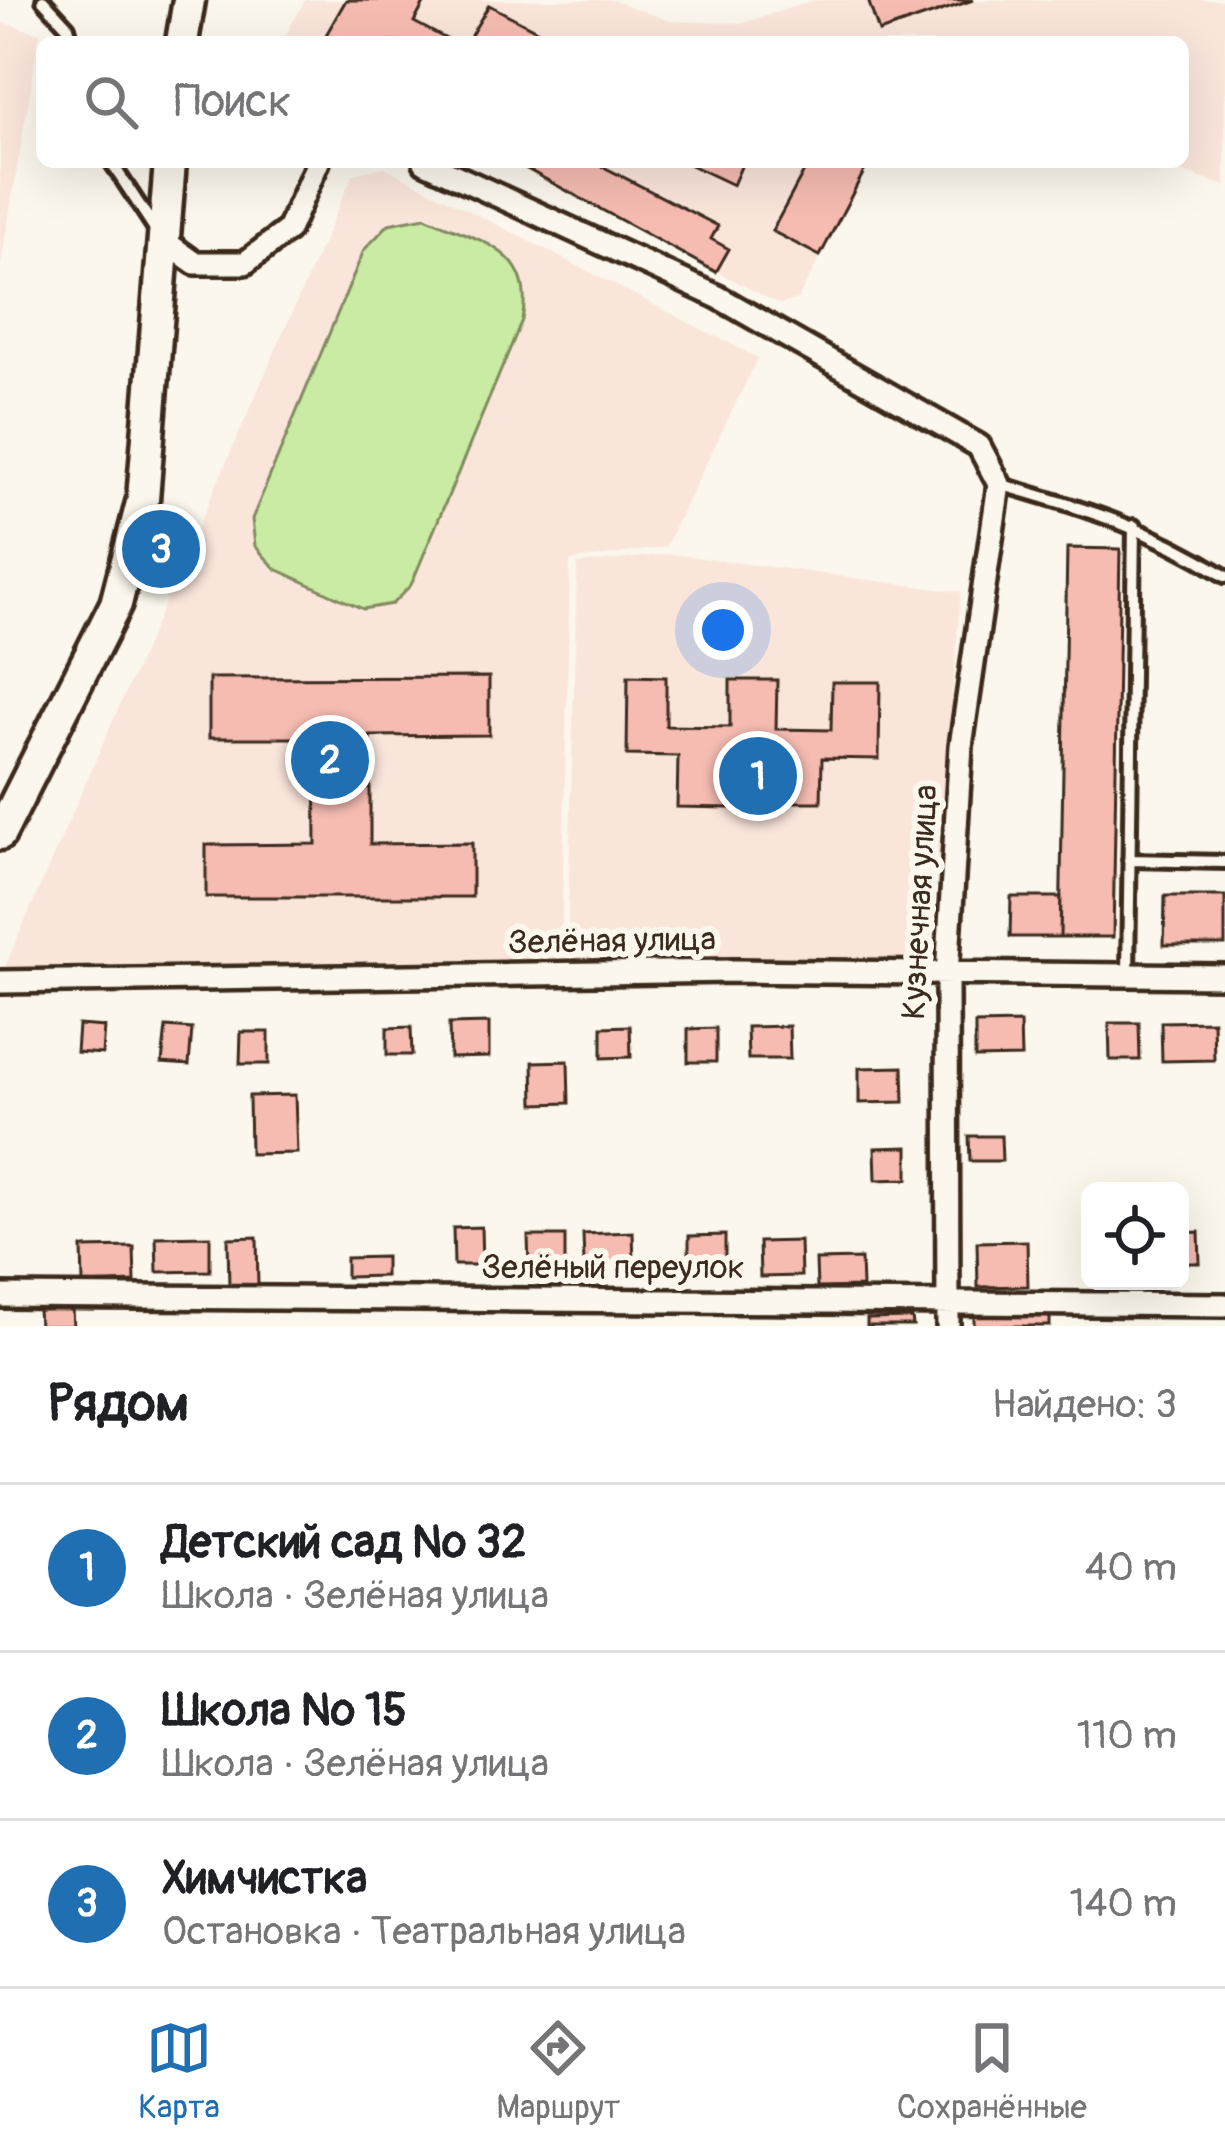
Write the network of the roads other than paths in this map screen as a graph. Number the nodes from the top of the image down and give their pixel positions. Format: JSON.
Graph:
{"nodes":[{"id":1,"x":43,"y":0,"type":"edge"},
{"id":2,"x":189,"y":0,"type":"edge"},
{"id":3,"x":70,"y":36,"type":"edge"},
{"id":4,"x":183,"y":36,"type":"edge"},
{"id":5,"x":115,"y":168,"type":"edge"},
{"id":6,"x":170,"y":168,"type":"edge"},
{"id":7,"x":315,"y":168,"type":"edge"},
{"id":8,"x":438,"y":168,"type":"edge"},
{"id":9,"x":164,"y":241,"type":"junction"},
{"id":10,"x":998,"y":484,"type":"junction"},
{"id":11,"x":1135,"y":526,"type":"junction"},
{"id":12,"x":1225,"y":576,"type":"edge"},
{"id":13,"x":0,"y":834,"type":"edge"},
{"id":14,"x":1130,"y":860,"type":"junction"},
{"id":15,"x":1225,"y":862,"type":"edge"},
{"id":16,"x":947,"y":975,"type":"junction"},
{"id":17,"x":1128,"y":975,"type":"junction"},
{"id":18,"x":1225,"y":976,"type":"edge"},
{"id":19,"x":0,"y":982,"type":"edge"},
{"id":20,"x":0,"y":1295,"type":"edge"},
{"id":21,"x":947,"y":1302,"type":"junction"},
{"id":22,"x":1225,"y":1305,"type":"edge"},
{"id":23,"x":948,"y":1326,"type":"edge"}],
"edges":[{"from":1,"to":3,"type":"lane"},
{"from":2,"to":4,"type":"main road"},
{"from":5,"to":9,"type":"lane"},
{"from":6,"to":9,"type":"main road"},
{"from":7,"to":9,"type":"street"},
{"from":8,"to":10,"type":"street"},
{"from":9,"to":13,"type":"main road"},
{"from":10,"to":11,"type":"lane"},
{"from":10,"to":16,"type":"street","name":"Кузнечная улица"},
{"from":11,"to":12,"type":"lane"},
{"from":11,"to":14,"type":"lane"},
{"from":14,"to":15,"type":"lane"},
{"from":14,"to":17,"type":"lane"},
{"from":16,"to":17,"type":"street","name":"Зелёная улица"},
{"from":16,"to":19,"type":"street","name":"Зелёная улица"},
{"from":16,"to":21,"type":"street","name":"Кузнечная улица"},
{"from":17,"to":18,"type":"street","name":"Зелёная улица"},
{"from":20,"to":21,"type":"street","name":"Зелёный переулок"},
{"from":21,"to":22,"type":"street","name":"Зелёный переулок"},
{"from":21,"to":23,"type":"street","name":"Кузнечная улица"}]}
